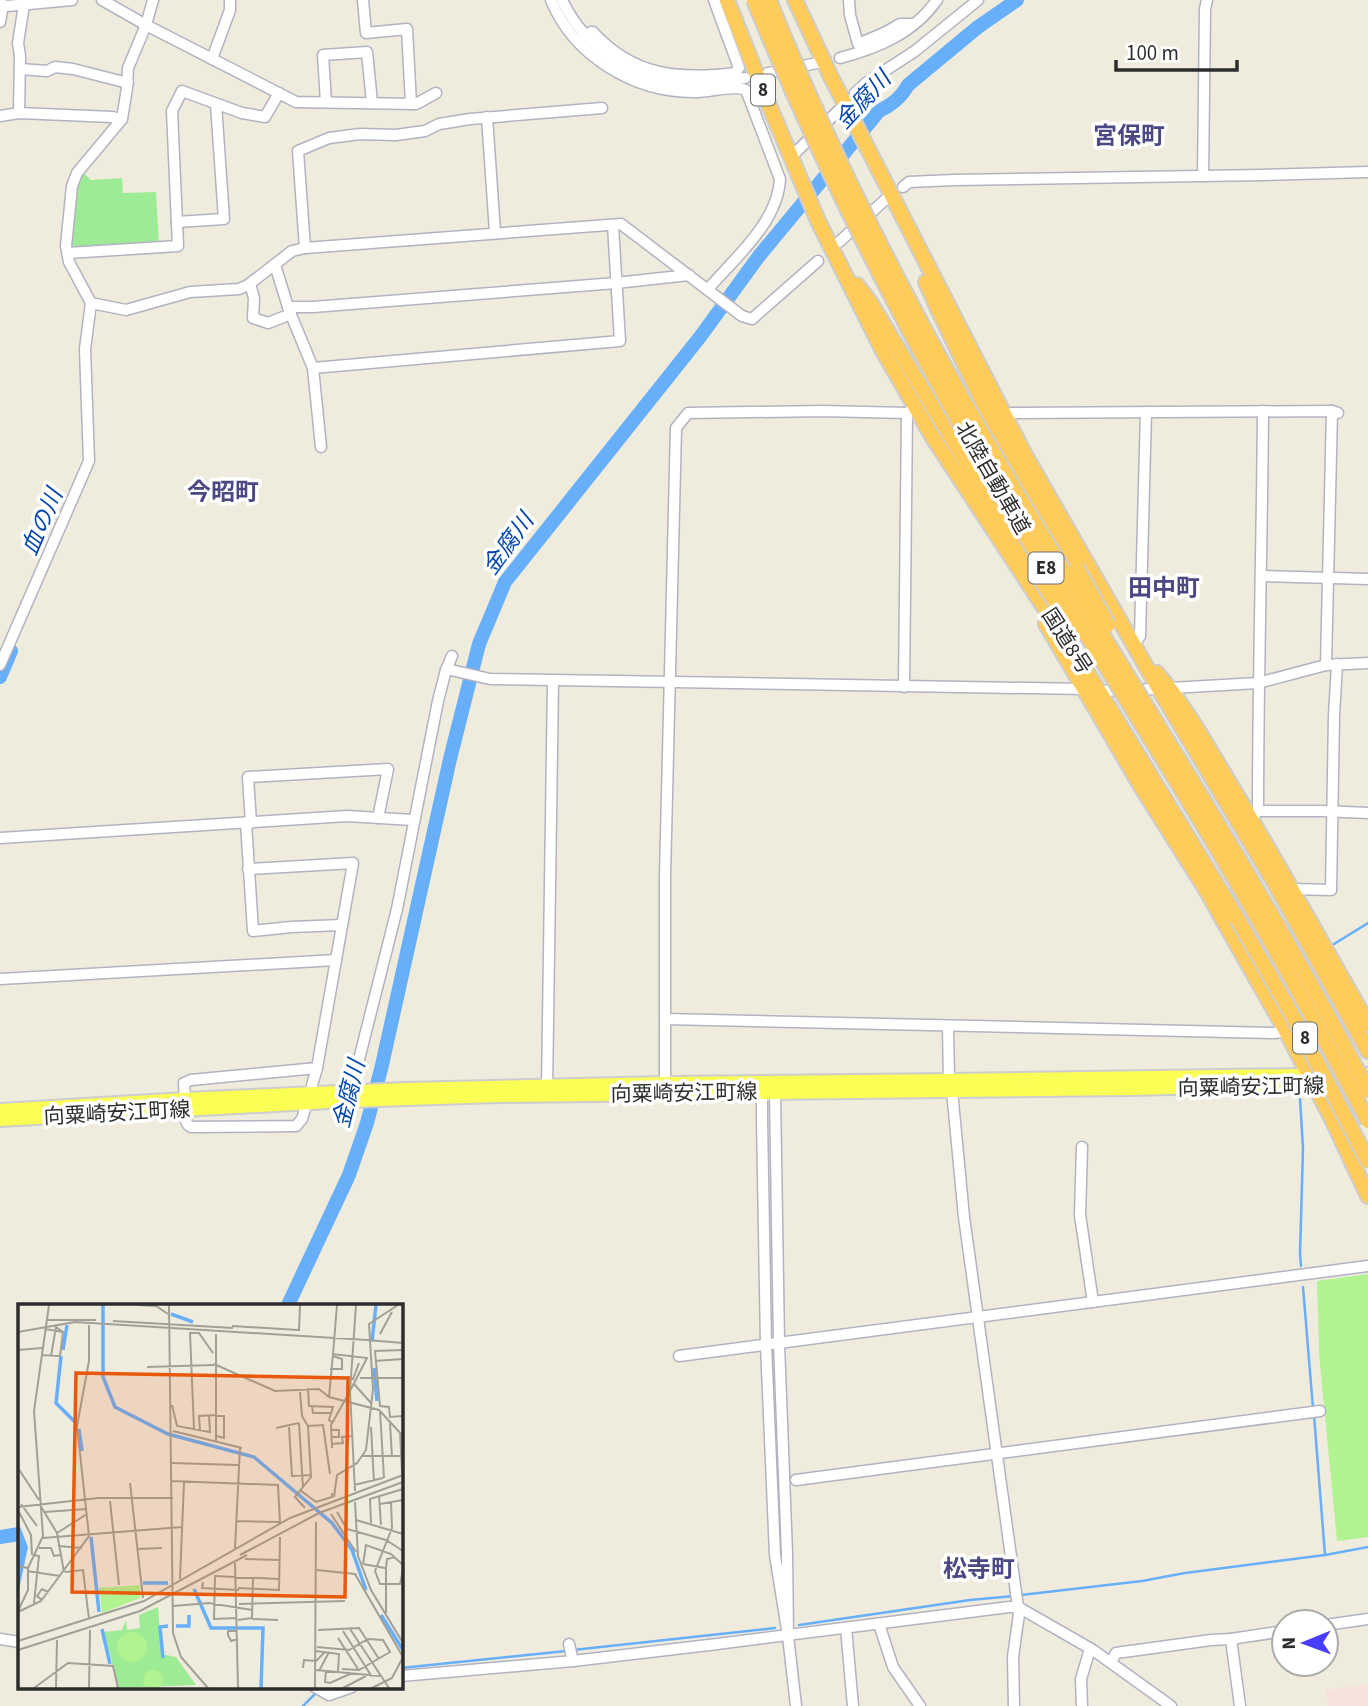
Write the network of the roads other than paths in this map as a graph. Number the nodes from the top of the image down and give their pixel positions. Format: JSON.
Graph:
{"nodes":[{"id":1,"x":72,"y":0,"type":"edge"},
{"id":2,"x":102,"y":0,"type":"edge"},
{"id":3,"x":153,"y":0,"type":"edge"},
{"id":4,"x":230,"y":0,"type":"edge"},
{"id":5,"x":363,"y":0,"type":"edge"},
{"id":6,"x":551,"y":0,"type":"edge"},
{"id":7,"x":562,"y":0,"type":"edge"},
{"id":8,"x":715,"y":0,"type":"edge"},
{"id":9,"x":727,"y":0,"type":"edge"},
{"id":10,"x":754,"y":0,"type":"edge"},
{"id":11,"x":769,"y":0,"type":"edge"},
{"id":12,"x":795,"y":0,"type":"edge"},
{"id":13,"x":849,"y":0,"type":"edge"},
{"id":14,"x":937,"y":0,"type":"edge"},
{"id":15,"x":978,"y":0,"type":"edge"},
{"id":16,"x":1207,"y":0,"type":"edge"},
{"id":17,"x":1,"y":4,"type":"edge"},
{"id":18,"x":24,"y":5,"type":"junction"},
{"id":19,"x":0,"y":22,"type":"edge"},
{"id":20,"x":915,"y":24,"type":"junction"},
{"id":21,"x":146,"y":25,"type":"junction"},
{"id":22,"x":366,"y":33,"type":"junction"},
{"id":23,"x":579,"y":33,"type":"junction"},
{"id":24,"x":367,"y":52,"type":"junction"},
{"id":25,"x":840,"y":58,"type":"dead end"},
{"id":26,"x":212,"y":59,"type":"junction"},
{"id":27,"x":817,"y":63,"type":"dead end"},
{"id":28,"x":20,"y":69,"type":"junction"},
{"id":29,"x":768,"y":73,"type":"dead end"},
{"id":30,"x":745,"y":78,"type":"dead end"},
{"id":31,"x":128,"y":83,"type":"junction"},
{"id":32,"x":279,"y":93,"type":"junction"},
{"id":33,"x":436,"y":93,"type":"dead end"},
{"id":34,"x":855,"y":93,"type":"dead end"},
{"id":35,"x":326,"y":102,"type":"junction"},
{"id":36,"x":372,"y":103,"type":"junction"},
{"id":37,"x":216,"y":104,"type":"junction"},
{"id":38,"x":411,"y":104,"type":"junction"},
{"id":39,"x":602,"y":108,"type":"dead end"},
{"id":40,"x":19,"y":113,"type":"junction"},
{"id":41,"x":845,"y":113,"type":"junction"},
{"id":42,"x":0,"y":116,"type":"edge"},
{"id":43,"x":487,"y":117,"type":"junction"},
{"id":44,"x":122,"y":119,"type":"junction"},
{"id":45,"x":795,"y":153,"type":"dead end"},
{"id":46,"x":881,"y":172,"type":"junction"},
{"id":47,"x":1368,"y":172,"type":"edge"},
{"id":48,"x":1203,"y":176,"type":"junction"},
{"id":49,"x":903,"y":187,"type":"dead end"},
{"id":50,"x":886,"y":199,"type":"dead end"},
{"id":51,"x":177,"y":222,"type":"junction"},
{"id":52,"x":613,"y":225,"type":"junction"},
{"id":53,"x":495,"y":232,"type":"junction"},
{"id":54,"x":839,"y":242,"type":"dead end"},
{"id":55,"x":305,"y":248,"type":"junction"},
{"id":56,"x":68,"y":253,"type":"junction"},
{"id":57,"x":818,"y":261,"type":"dead end"},
{"id":58,"x":839,"y":262,"type":"junction"},
{"id":59,"x":275,"y":265,"type":"junction"},
{"id":60,"x":689,"y":275,"type":"junction"},
{"id":61,"x":617,"y":283,"type":"junction"},
{"id":62,"x":250,"y":284,"type":"junction"},
{"id":63,"x":709,"y":291,"type":"junction"},
{"id":64,"x":91,"y":303,"type":"junction"},
{"id":65,"x":289,"y":311,"type":"junction"},
{"id":66,"x":313,"y":368,"type":"junction"},
{"id":67,"x":911,"y":410,"type":"junction"},
{"id":68,"x":1264,"y":411,"type":"junction"},
{"id":69,"x":1146,"y":412,"type":"junction"},
{"id":70,"x":1003,"y":413,"type":"junction"},
{"id":71,"x":321,"y":447,"type":"dead end"},
{"id":72,"x":998,"y":537,"type":"junction"},
{"id":73,"x":1262,"y":576,"type":"junction"},
{"id":74,"x":1329,"y":577,"type":"junction"},
{"id":75,"x":1368,"y":579,"type":"edge"},
{"id":76,"x":1134,"y":645,"type":"junction"},
{"id":77,"x":452,"y":656,"type":"dead end"},
{"id":78,"x":1368,"y":663,"type":"edge"},
{"id":79,"x":0,"y":664,"type":"edge"},
{"id":80,"x":1331,"y":665,"type":"junction"},
{"id":81,"x":449,"y":670,"type":"junction"},
{"id":82,"x":553,"y":681,"type":"junction"},
{"id":83,"x":670,"y":683,"type":"junction"},
{"id":84,"x":1258,"y":683,"type":"junction"},
{"id":85,"x":904,"y":687,"type":"junction"},
{"id":86,"x":1083,"y":689,"type":"junction"},
{"id":87,"x":1165,"y":689,"type":"junction"},
{"id":88,"x":1099,"y":691,"type":"junction"},
{"id":89,"x":1166,"y":765,"type":"junction"},
{"id":90,"x":1202,"y":796,"type":"junction"},
{"id":91,"x":1334,"y":812,"type":"junction"},
{"id":92,"x":1368,"y":813,"type":"edge"},
{"id":93,"x":1254,"y":815,"type":"junction"},
{"id":94,"x":378,"y":818,"type":"junction"},
{"id":95,"x":414,"y":820,"type":"junction"},
{"id":96,"x":248,"y":823,"type":"junction"},
{"id":97,"x":0,"y":838,"type":"edge"},
{"id":98,"x":248,"y":869,"type":"junction"},
{"id":99,"x":1292,"y":889,"type":"junction"},
{"id":100,"x":342,"y":925,"type":"junction"},
{"id":101,"x":336,"y":960,"type":"junction"},
{"id":102,"x":0,"y":979,"type":"edge"},
{"id":103,"x":665,"y":1019,"type":"junction"},
{"id":104,"x":1368,"y":1024,"type":"edge"},
{"id":105,"x":948,"y":1026,"type":"junction"},
{"id":106,"x":1286,"y":1031,"type":"junction"},
{"id":107,"x":1368,"y":1051,"type":"edge"},
{"id":108,"x":317,"y":1068,"type":"junction"},
{"id":109,"x":1368,"y":1073,"type":"edge"},
{"id":110,"x":1311,"y":1079,"type":"junction"},
{"id":111,"x":312,"y":1085,"type":"dead end"},
{"id":112,"x":950,"y":1086,"type":"junction"},
{"id":113,"x":665,"y":1088,"type":"junction"},
{"id":114,"x":768,"y":1089,"type":"junction"},
{"id":115,"x":1368,"y":1089,"type":"edge"},
{"id":116,"x":547,"y":1090,"type":"junction"},
{"id":117,"x":349,"y":1096,"type":"junction"},
{"id":118,"x":185,"y":1104,"type":"junction"},
{"id":119,"x":305,"y":1109,"type":"dead end"},
{"id":120,"x":0,"y":1110,"type":"edge"},
{"id":121,"x":0,"y":1120,"type":"edge"},
{"id":122,"x":1368,"y":1121,"type":"edge"},
{"id":123,"x":1082,"y":1146,"type":"dead end"},
{"id":124,"x":1368,"y":1161,"type":"edge"},
{"id":125,"x":1368,"y":1196,"type":"edge"},
{"id":126,"x":1368,"y":1266,"type":"edge"},
{"id":127,"x":1093,"y":1302,"type":"junction"},
{"id":128,"x":978,"y":1317,"type":"junction"},
{"id":129,"x":779,"y":1344,"type":"junction"},
{"id":130,"x":766,"y":1345,"type":"junction"},
{"id":131,"x":679,"y":1356,"type":"dead end"},
{"id":132,"x":1316,"y":1411,"type":"dead end"},
{"id":133,"x":996,"y":1453,"type":"junction"},
{"id":134,"x":796,"y":1480,"type":"dead end"},
{"id":135,"x":1017,"y":1600,"type":"junction"},
{"id":136,"x":1368,"y":1619,"type":"edge"},
{"id":137,"x":1340,"y":1623,"type":"edge"},
{"id":138,"x":879,"y":1624,"type":"junction"},
{"id":139,"x":846,"y":1628,"type":"junction"},
{"id":140,"x":1270,"y":1633,"type":"edge"},
{"id":141,"x":788,"y":1636,"type":"junction"},
{"id":142,"x":0,"y":1639,"type":"edge"},
{"id":143,"x":1231,"y":1639,"type":"junction"},
{"id":144,"x":18,"y":1642,"type":"edge"},
{"id":145,"x":569,"y":1644,"type":"dead end"},
{"id":146,"x":1090,"y":1648,"type":"junction"},
{"id":147,"x":572,"y":1659,"type":"junction"},
{"id":148,"x":1111,"y":1662,"type":"junction"},
{"id":149,"x":402,"y":1676,"type":"edge"},
{"id":150,"x":318,"y":1688,"type":"edge"},
{"id":151,"x":349,"y":1688,"type":"edge"},
{"id":152,"x":796,"y":1706,"type":"edge"},
{"id":153,"x":853,"y":1706,"type":"edge"},
{"id":154,"x":920,"y":1706,"type":"edge"},
{"id":155,"x":1014,"y":1706,"type":"edge"},
{"id":156,"x":1082,"y":1706,"type":"edge"},
{"id":157,"x":1171,"y":1706,"type":"edge"},
{"id":158,"x":1240,"y":1706,"type":"edge"}],
"edges":[{"from":1,"to":18,"type":"street"},
{"from":2,"to":21,"type":"street"},
{"from":3,"to":21,"type":"street"},
{"from":4,"to":26,"type":"street"},
{"from":5,"to":22,"type":"street"},
{"from":6,"to":23,"type":"street"},
{"from":7,"to":23,"type":"street"},
{"from":8,"to":23,"type":"street"},
{"from":9,"to":58,"type":"highway","name":"国道8号","number":"8"},
{"from":10,"to":89,"type":"highway","name":"北陸自動車道","number":"E8","bridge":true},
{"from":11,"to":90,"type":"highway","name":"北陸自動車道","number":"E8","bridge":true},
{"from":12,"to":41,"type":"highway"},
{"from":13,"to":20,"type":"street"},
{"from":14,"to":20,"type":"street"},
{"from":15,"to":34,"type":"street"},
{"from":16,"to":48,"type":"street"},
{"from":17,"to":18,"type":"street"},
{"from":17,"to":19,"type":"street"},
{"from":18,"to":28,"type":"street"},
{"from":20,"to":25,"type":"street"},
{"from":21,"to":26,"type":"street"},
{"from":21,"to":31,"type":"street"},
{"from":22,"to":24,"type":"street"},
{"from":22,"to":38,"type":"street"},
{"from":23,"to":30,"type":"street"},
{"from":23,"to":63,"type":"street"},
{"from":24,"to":35,"type":"street"},
{"from":24,"to":36,"type":"street"},
{"from":26,"to":32,"type":"street"},
{"from":27,"to":29,"type":"street"},
{"from":28,"to":31,"type":"street"},
{"from":28,"to":40,"type":"street"},
{"from":31,"to":44,"type":"street"},
{"from":32,"to":35,"type":"street"},
{"from":32,"to":37,"type":"street"},
{"from":33,"to":38,"type":"street"},
{"from":35,"to":36,"type":"street"},
{"from":36,"to":38,"type":"street"},
{"from":37,"to":51,"type":"street"},
{"from":37,"to":51,"type":"street"},
{"from":39,"to":43,"type":"street"},
{"from":40,"to":42,"type":"street"},
{"from":40,"to":44,"type":"street"},
{"from":41,"to":45,"type":"street"},
{"from":41,"to":46,"type":"highway"},
{"from":43,"to":53,"type":"street"},
{"from":43,"to":55,"type":"street"},
{"from":44,"to":56,"type":"street"},
{"from":46,"to":70,"type":"highway"},
{"from":46,"to":90,"type":"highway","bridge":true},
{"from":47,"to":48,"type":"street"},
{"from":48,"to":49,"type":"street"},
{"from":50,"to":54,"type":"street"},
{"from":51,"to":56,"type":"street"},
{"from":52,"to":53,"type":"street"},
{"from":52,"to":60,"type":"street"},
{"from":52,"to":61,"type":"street"},
{"from":53,"to":55,"type":"street"},
{"from":55,"to":59,"type":"street"},
{"from":56,"to":64,"type":"street"},
{"from":57,"to":63,"type":"street"},
{"from":58,"to":67,"type":"highway","name":"国道8号","number":"8"},
{"from":58,"to":89,"type":"highway","bridge":true},
{"from":59,"to":62,"type":"street"},
{"from":59,"to":65,"type":"street"},
{"from":60,"to":61,"type":"street"},
{"from":60,"to":63,"type":"street"},
{"from":61,"to":65,"type":"street"},
{"from":61,"to":66,"type":"street"},
{"from":62,"to":64,"type":"street"},
{"from":62,"to":65,"type":"street"},
{"from":64,"to":79,"type":"street"},
{"from":65,"to":66,"type":"street"},
{"from":66,"to":71,"type":"street"},
{"from":67,"to":72,"type":"highway","name":"国道8号","number":"8"},
{"from":67,"to":83,"type":"street"},
{"from":67,"to":85,"type":"street"},
{"from":68,"to":69,"type":"street"},
{"from":68,"to":73,"type":"street"},
{"from":68,"to":74,"type":"street"},
{"from":69,"to":70,"type":"street"},
{"from":69,"to":76,"type":"street"},
{"from":70,"to":76,"type":"highway"},
{"from":72,"to":86,"type":"highway"},
{"from":72,"to":88,"type":"highway","name":"国道8号","number":"8"},
{"from":73,"to":74,"type":"street"},
{"from":73,"to":84,"type":"street"},
{"from":74,"to":75,"type":"street"},
{"from":74,"to":80,"type":"street"},
{"from":76,"to":87,"type":"highway"},
{"from":77,"to":81,"type":"street"},
{"from":78,"to":80,"type":"street"},
{"from":80,"to":84,"type":"street"},
{"from":80,"to":91,"type":"street"},
{"from":81,"to":82,"type":"street"},
{"from":81,"to":95,"type":"street"},
{"from":82,"to":83,"type":"street"},
{"from":82,"to":116,"type":"street"},
{"from":83,"to":85,"type":"street"},
{"from":83,"to":103,"type":"street"},
{"from":84,"to":87,"type":"street"},
{"from":84,"to":93,"type":"street"},
{"from":85,"to":86,"type":"street"},
{"from":86,"to":106,"type":"highway"},
{"from":87,"to":88,"type":"street"},
{"from":87,"to":93,"type":"highway"},
{"from":87,"to":107,"type":"highway","number":"8"},
{"from":88,"to":124,"type":"highway","name":"国道8号","number":"8","bridge":true},
{"from":89,"to":122,"type":"highway","name":"北陸自動車道","number":"E8","bridge":true},
{"from":90,"to":115,"type":"highway","name":"北陸自動車道","number":"E8","bridge":true},
{"from":91,"to":92,"type":"street"},
{"from":91,"to":93,"type":"street"},
{"from":91,"to":99,"type":"street"},
{"from":93,"to":99,"type":"highway"},
{"from":94,"to":95,"type":"street"},
{"from":94,"to":96,"type":"street"},
{"from":94,"to":96,"type":"street"},
{"from":95,"to":117,"type":"street"},
{"from":96,"to":97,"type":"street"},
{"from":96,"to":98,"type":"street"},
{"from":98,"to":100,"type":"street"},
{"from":98,"to":100,"type":"street"},
{"from":99,"to":104,"type":"highway"},
{"from":100,"to":101,"type":"street"},
{"from":101,"to":102,"type":"street"},
{"from":101,"to":108,"type":"street"},
{"from":103,"to":105,"type":"street"},
{"from":103,"to":113,"type":"street"},
{"from":105,"to":106,"type":"street"},
{"from":105,"to":112,"type":"street"},
{"from":106,"to":110,"type":"highway"},
{"from":108,"to":111,"type":"street"},
{"from":108,"to":118,"type":"street"},
{"from":109,"to":110,"type":"main road","name":"向粟崎安江町線"},
{"from":110,"to":112,"type":"main road","name":"向粟崎安江町線"},
{"from":110,"to":115,"type":"main road","name":"向粟崎安江町線"},
{"from":110,"to":125,"type":"highway"},
{"from":112,"to":114,"type":"main road","name":"向粟崎安江町線"},
{"from":112,"to":128,"type":"street"},
{"from":113,"to":114,"type":"main road","name":"向粟崎安江町線"},
{"from":113,"to":116,"type":"main road","name":"向粟崎安江町線"},
{"from":114,"to":129,"type":"street"},
{"from":114,"to":130,"type":"street"},
{"from":116,"to":117,"type":"main road","name":"向粟崎安江町線"},
{"from":117,"to":118,"type":"main road","name":"向粟崎安江町線"},
{"from":118,"to":119,"type":"street"},
{"from":118,"to":120,"type":"main road","name":"向粟崎安江町線"},
{"from":118,"to":121,"type":"main road","name":"向粟崎安江町線"},
{"from":123,"to":127,"type":"street"},
{"from":126,"to":127,"type":"street"},
{"from":127,"to":128,"type":"street"},
{"from":128,"to":129,"type":"street"},
{"from":128,"to":133,"type":"street"},
{"from":129,"to":130,"type":"street"},
{"from":129,"to":141,"type":"street"},
{"from":130,"to":131,"type":"street"},
{"from":130,"to":141,"type":"street"},
{"from":132,"to":133,"type":"street"},
{"from":133,"to":134,"type":"street"},
{"from":133,"to":135,"type":"street"},
{"from":135,"to":138,"type":"street"},
{"from":135,"to":146,"type":"street"},
{"from":135,"to":155,"type":"street"},
{"from":136,"to":137,"type":"street"},
{"from":138,"to":139,"type":"street"},
{"from":138,"to":154,"type":"street"},
{"from":139,"to":141,"type":"street"},
{"from":139,"to":153,"type":"street"},
{"from":140,"to":143,"type":"street"},
{"from":141,"to":147,"type":"street"},
{"from":141,"to":152,"type":"street"},
{"from":142,"to":144,"type":"street"},
{"from":143,"to":148,"type":"street"},
{"from":143,"to":158,"type":"street"},
{"from":145,"to":147,"type":"street"},
{"from":146,"to":148,"type":"street"},
{"from":146,"to":156,"type":"street"},
{"from":147,"to":149,"type":"street"},
{"from":148,"to":157,"type":"street"},
{"from":150,"to":151,"type":"street"}]}
